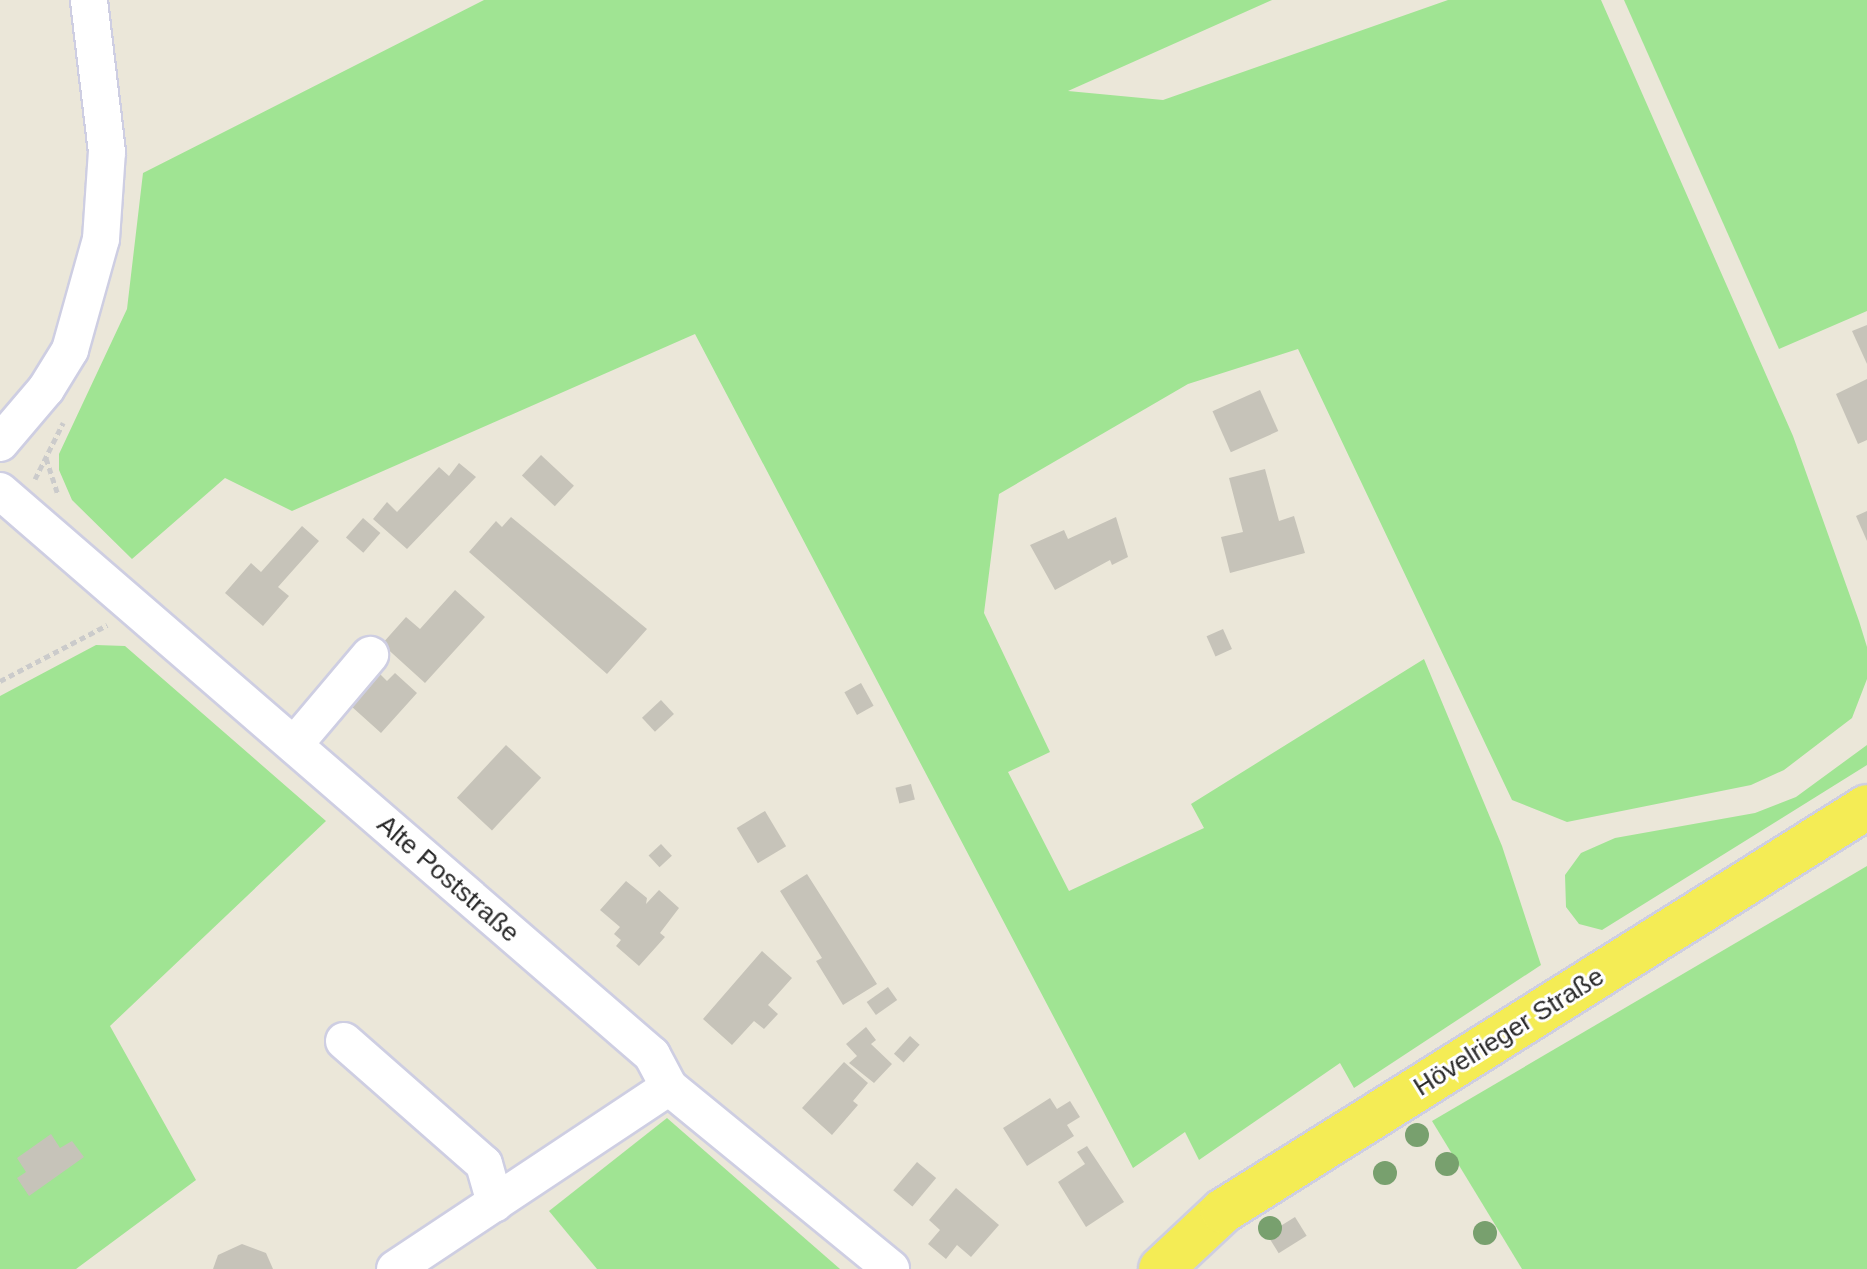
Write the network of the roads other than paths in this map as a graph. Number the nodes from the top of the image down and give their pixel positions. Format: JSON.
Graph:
{"nodes":[{"id":1,"x":89,"y":0,"type":"edge"},
{"id":2,"x":0,"y":443,"type":"edge"},
{"id":3,"x":0,"y":491,"type":"edge"},
{"id":4,"x":370,"y":655,"type":"dead end"},
{"id":5,"x":294,"y":745,"type":"junction"},
{"id":6,"x":1867,"y":807,"type":"edge"},
{"id":7,"x":344,"y":1041,"type":"dead end"},
{"id":8,"x":669,"y":1087,"type":"junction"},
{"id":9,"x":495,"y":1203,"type":"junction"},
{"id":10,"x":395,"y":1269,"type":"edge"},
{"id":11,"x":891,"y":1269,"type":"edge"},
{"id":12,"x":1161,"y":1269,"type":"edge"}],
"edges":[{"from":1,"to":2,"type":"street"},
{"from":3,"to":5,"type":"street","name":"Alte Poststraße"},
{"from":4,"to":5,"type":"street"},
{"from":5,"to":8,"type":"street","name":"Alte Poststraße"},
{"from":6,"to":12,"type":"main road","name":"Hövelrieger Straße"},
{"from":7,"to":9,"type":"street"},
{"from":8,"to":9,"type":"street"},
{"from":8,"to":11,"type":"street","name":"Alte Poststraße"},
{"from":9,"to":10,"type":"street"}]}
